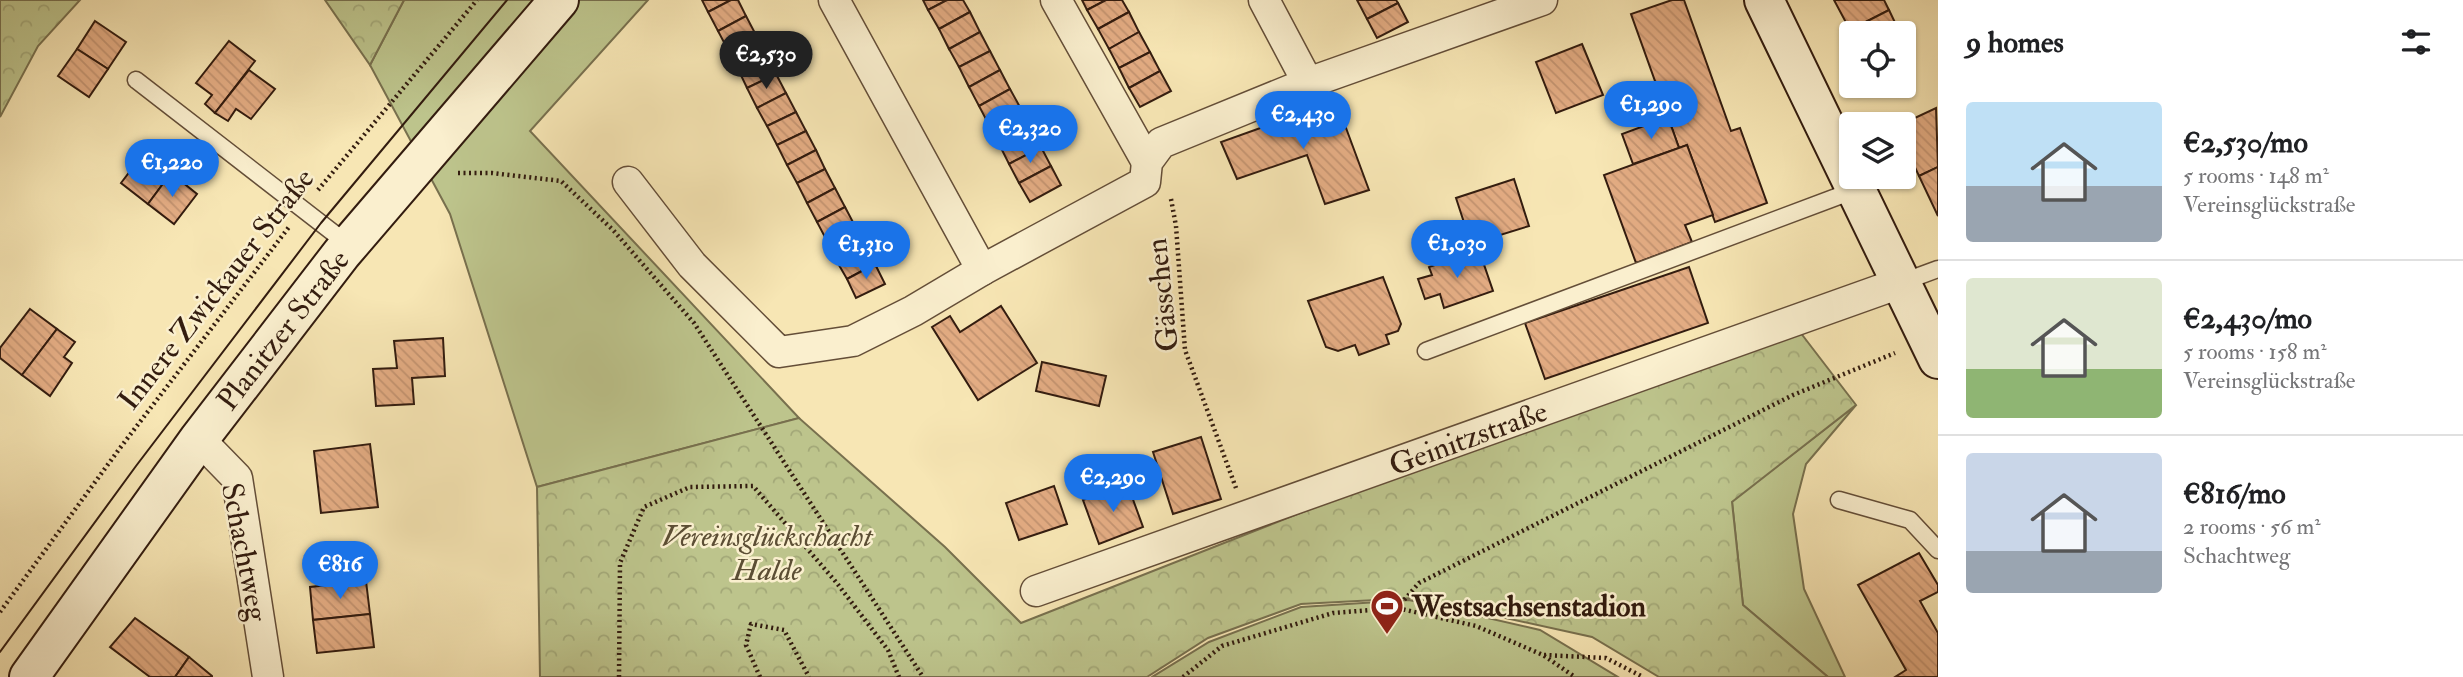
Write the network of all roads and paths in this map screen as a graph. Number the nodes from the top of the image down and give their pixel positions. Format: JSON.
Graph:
{"nodes":[{"id":1,"x":477,"y":0,"type":"edge"},
{"id":2,"x":559,"y":0,"type":"edge"},
{"id":3,"x":834,"y":0,"type":"edge"},
{"id":4,"x":1056,"y":0,"type":"edge"},
{"id":5,"x":1264,"y":0,"type":"edge"},
{"id":6,"x":1542,"y":0,"type":"edge"},
{"id":7,"x":1764,"y":0,"type":"edge"},
{"id":8,"x":1489,"y":9,"type":"edge"},
{"id":9,"x":136,"y":80,"type":"dead end"},
{"id":10,"x":1308,"y":83,"type":"junction"},
{"id":11,"x":1154,"y":153,"type":"junction"},
{"id":12,"x":408,"y":174,"type":"junction"},
{"id":13,"x":628,"y":182,"type":"dead end"},
{"id":14,"x":1855,"y":190,"type":"junction"},
{"id":15,"x":303,"y":209,"type":"junction"},
{"id":16,"x":349,"y":244,"type":"junction"},
{"id":17,"x":1938,"y":269,"type":"edge"},
{"id":18,"x":982,"y":270,"type":"junction"},
{"id":19,"x":1900,"y":283,"type":"junction"},
{"id":20,"x":1933,"y":349,"type":"edge"},
{"id":21,"x":1426,"y":351,"type":"dead end"},
{"id":22,"x":199,"y":439,"type":"junction"},
{"id":23,"x":1839,"y":500,"type":"dead end"},
{"id":24,"x":1247,"y":517,"type":"junction"},
{"id":25,"x":1938,"y":550,"type":"edge"},
{"id":26,"x":1036,"y":591,"type":"dead end"},
{"id":27,"x":1397,"y":608,"type":"junction"},
{"id":28,"x":0,"y":612,"type":"edge"},
{"id":29,"x":1543,"y":655,"type":"junction"},
{"id":30,"x":29,"y":677,"type":"edge"},
{"id":31,"x":268,"y":677,"type":"edge"},
{"id":32,"x":619,"y":677,"type":"edge"},
{"id":33,"x":760,"y":677,"type":"edge"},
{"id":34,"x":809,"y":677,"type":"edge"},
{"id":35,"x":899,"y":677,"type":"edge"},
{"id":36,"x":923,"y":677,"type":"edge"},
{"id":37,"x":1184,"y":677,"type":"edge"},
{"id":38,"x":1575,"y":677,"type":"edge"},
{"id":39,"x":1643,"y":677,"type":"edge"}],
"edges":[{"from":1,"to":15,"type":"path","name":"Innere Zwickauer Straße"},
{"from":2,"to":12,"type":"main road","name":"Planitzer Straße"},
{"from":3,"to":18,"type":"street"},
{"from":4,"to":11,"type":"street"},
{"from":5,"to":10,"type":"street"},
{"from":6,"to":8,"type":"street"},
{"from":7,"to":14,"type":"main road"},
{"from":8,"to":10,"type":"street"},
{"from":9,"to":15,"type":"lane"},
{"from":10,"to":11,"type":"street"},
{"from":11,"to":18,"type":"street"},
{"from":11,"to":24,"type":"path","name":"Gässchen"},
{"from":12,"to":16,"type":"main road","name":"Planitzer Straße"},
{"from":12,"to":36,"type":"path"},
{"from":13,"to":18,"type":"street"},
{"from":14,"to":19,"type":"main road"},
{"from":14,"to":21,"type":"lane"},
{"from":15,"to":16,"type":"lane"},
{"from":15,"to":28,"type":"path","name":"Innere Zwickauer Straße"},
{"from":16,"to":22,"type":"main road","name":"Planitzer Straße"},
{"from":17,"to":19,"type":"lane"},
{"from":19,"to":20,"type":"main road"},
{"from":19,"to":24,"type":"street","name":"Geinitzstraße"},
{"from":20,"to":27,"type":"path"},
{"from":22,"to":30,"type":"main road","name":"Planitzer Straße"},
{"from":22,"to":31,"type":"street","name":"Schachtweg"},
{"from":23,"to":25,"type":"lane"},
{"from":24,"to":26,"type":"street","name":"Geinitzstraße"},
{"from":27,"to":29,"type":"path"},
{"from":27,"to":37,"type":"path"},
{"from":29,"to":38,"type":"path"},
{"from":29,"to":39,"type":"path"},
{"from":32,"to":35,"type":"path"},
{"from":33,"to":34,"type":"path"}]}
